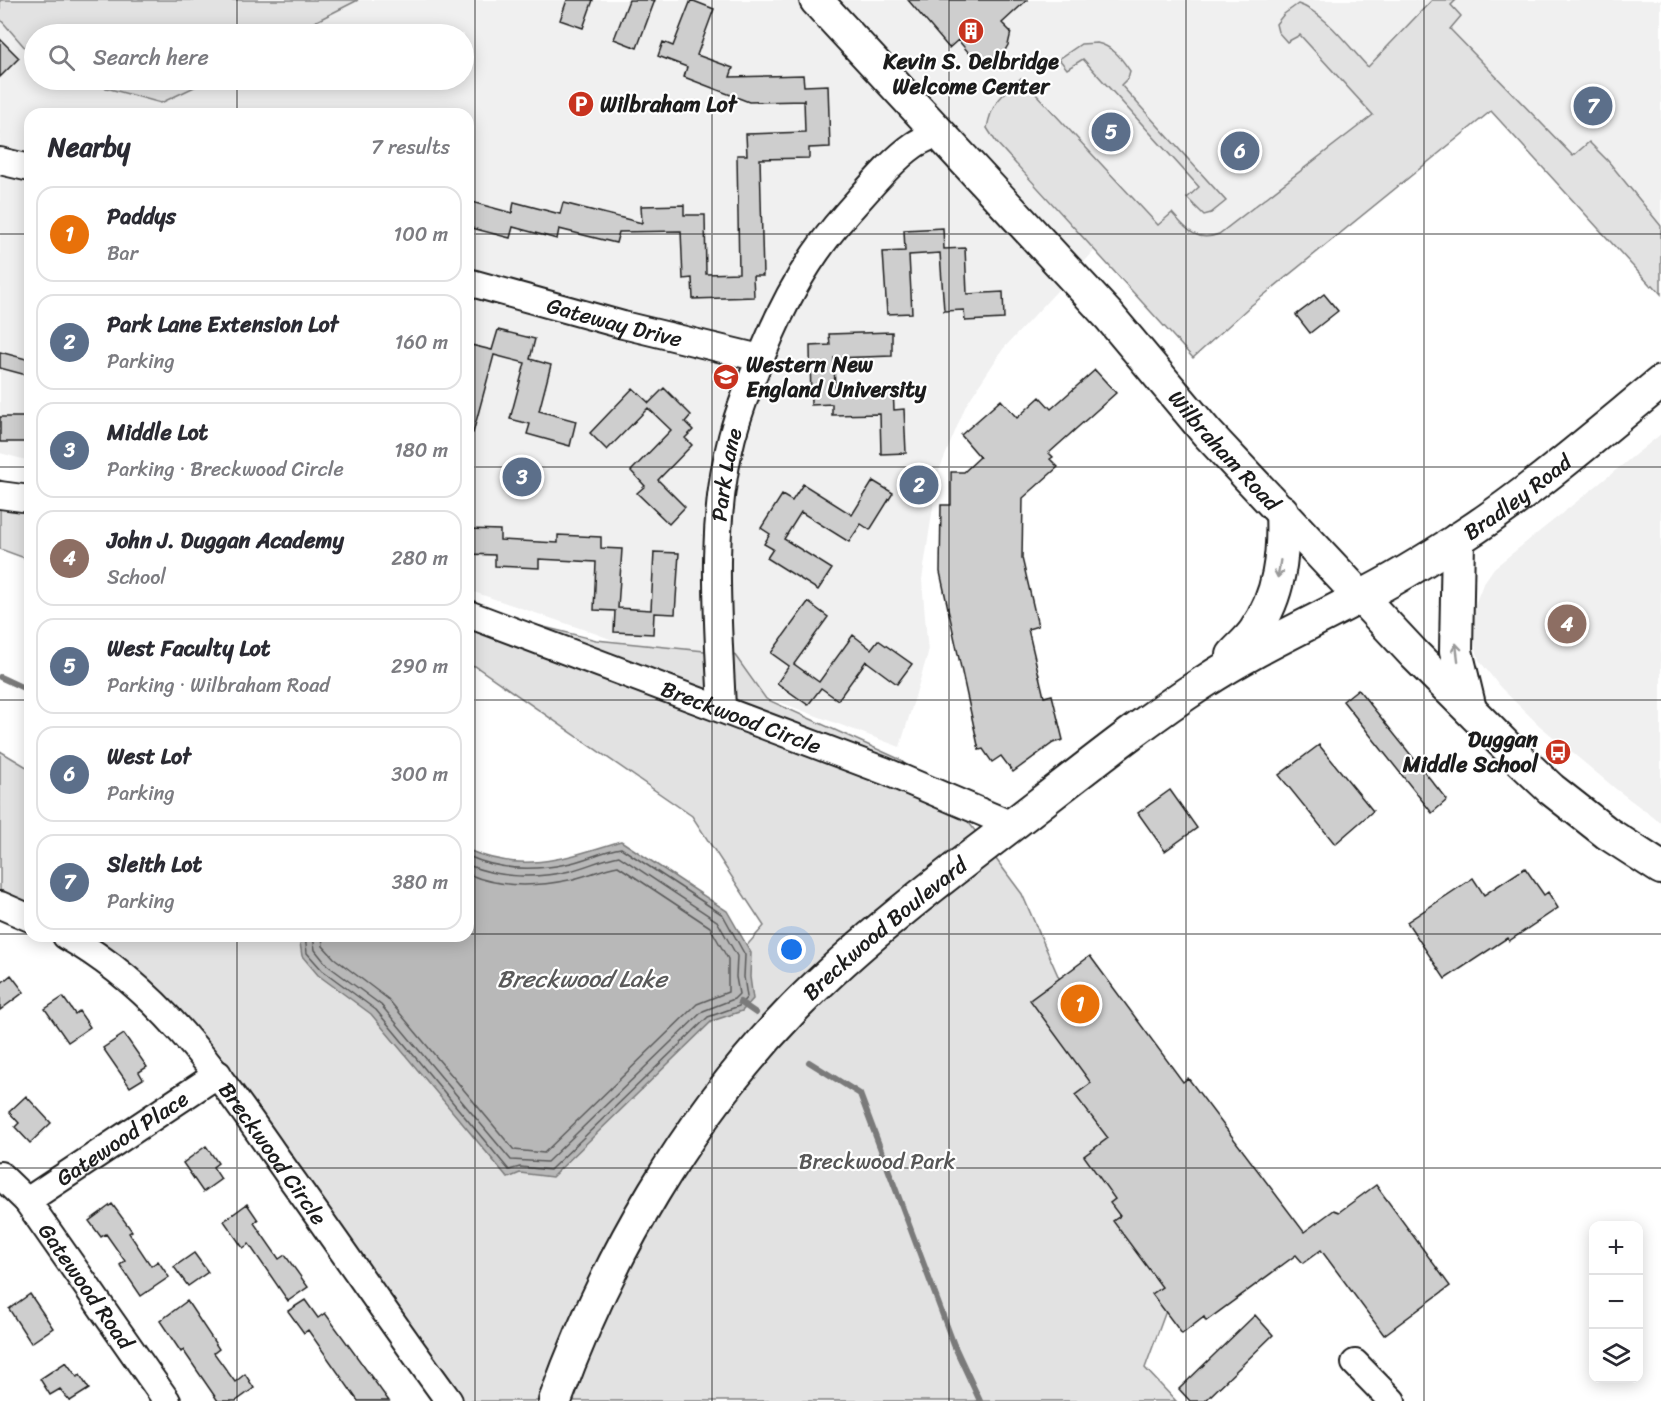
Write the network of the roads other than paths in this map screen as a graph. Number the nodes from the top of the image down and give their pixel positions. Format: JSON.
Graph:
{"nodes":[{"id":1,"x":816,"y":0,"type":"edge"},
{"id":2,"x":938,"y":133,"type":"junction"},
{"id":3,"x":0,"y":161,"type":"edge"},
{"id":4,"x":24,"y":167,"type":"edge"},
{"id":5,"x":474,"y":284,"type":"edge"},
{"id":6,"x":760,"y":358,"type":"junction"},
{"id":7,"x":1661,"y":382,"type":"edge"},
{"id":8,"x":0,"y":495,"type":"edge"},
{"id":9,"x":24,"y":498,"type":"edge"},
{"id":10,"x":1282,"y":511,"type":"junction"},
{"id":11,"x":1458,"y":539,"type":"junction"},
{"id":12,"x":1360,"y":597,"type":"junction"},
{"id":13,"x":474,"y":616,"type":"edge"},
{"id":14,"x":1210,"y":678,"type":"junction"},
{"id":15,"x":722,"y":708,"type":"junction"},
{"id":16,"x":1470,"y":709,"type":"junction"},
{"id":17,"x":1012,"y":825,"type":"junction"},
{"id":18,"x":1661,"y":868,"type":"edge"},
{"id":19,"x":0,"y":905,"type":"edge"},
{"id":20,"x":24,"y":915,"type":"edge"},
{"id":21,"x":75,"y":942,"type":"edge"},
{"id":22,"x":218,"y":1074,"type":"junction"},
{"id":23,"x":0,"y":1175,"type":"edge"},
{"id":24,"x":27,"y":1201,"type":"junction"},
{"id":25,"x":1355,"y":1363,"type":"dead end"},
{"id":26,"x":167,"y":1401,"type":"edge"},
{"id":27,"x":449,"y":1401,"type":"edge"},
{"id":28,"x":555,"y":1401,"type":"edge"},
{"id":29,"x":1392,"y":1401,"type":"edge"}],
"edges":[{"from":1,"to":2,"type":"main road","name":"Wilbraham Road"},
{"from":2,"to":6,"type":"street","name":"Park Lane"},
{"from":2,"to":10,"type":"main road","name":"Wilbraham Road"},
{"from":3,"to":4,"type":"street"},
{"from":5,"to":6,"type":"street","name":"Gateway Drive"},
{"from":6,"to":15,"type":"street","name":"Park Lane"},
{"from":7,"to":11,"type":"main road","name":"Bradley Road"},
{"from":8,"to":9,"type":"street"},
{"from":10,"to":12,"type":"main road","name":"Wilbraham Road"},
{"from":10,"to":14,"type":"main road","one_way":true},
{"from":11,"to":12,"type":"main road","name":"Bradley Road"},
{"from":16,"to":11,"type":"main road","one_way":true},
{"from":12,"to":14,"type":"main road","name":"Breckwood Boulevard"},
{"from":12,"to":16,"type":"main road","name":"Wilbraham Road"},
{"from":13,"to":15,"type":"street","name":"Breckwood Circle"},
{"from":14,"to":17,"type":"main road","name":"Breckwood Boulevard"},
{"from":15,"to":17,"type":"street","name":"Breckwood Circle"},
{"from":16,"to":18,"type":"main road","name":"Wilbraham Road"},
{"from":17,"to":28,"type":"main road","name":"Breckwood Boulevard"},
{"from":19,"to":20,"type":"street"},
{"from":21,"to":22,"type":"street","name":"Breckwood Circle"},
{"from":22,"to":24,"type":"street","name":"Gatewood Place"},
{"from":22,"to":27,"type":"street","name":"Breckwood Circle"},
{"from":23,"to":24,"type":"street","name":"Gatewood Road"},
{"from":24,"to":26,"type":"street","name":"Gatewood Road"},
{"from":25,"to":29,"type":"street"}]}
